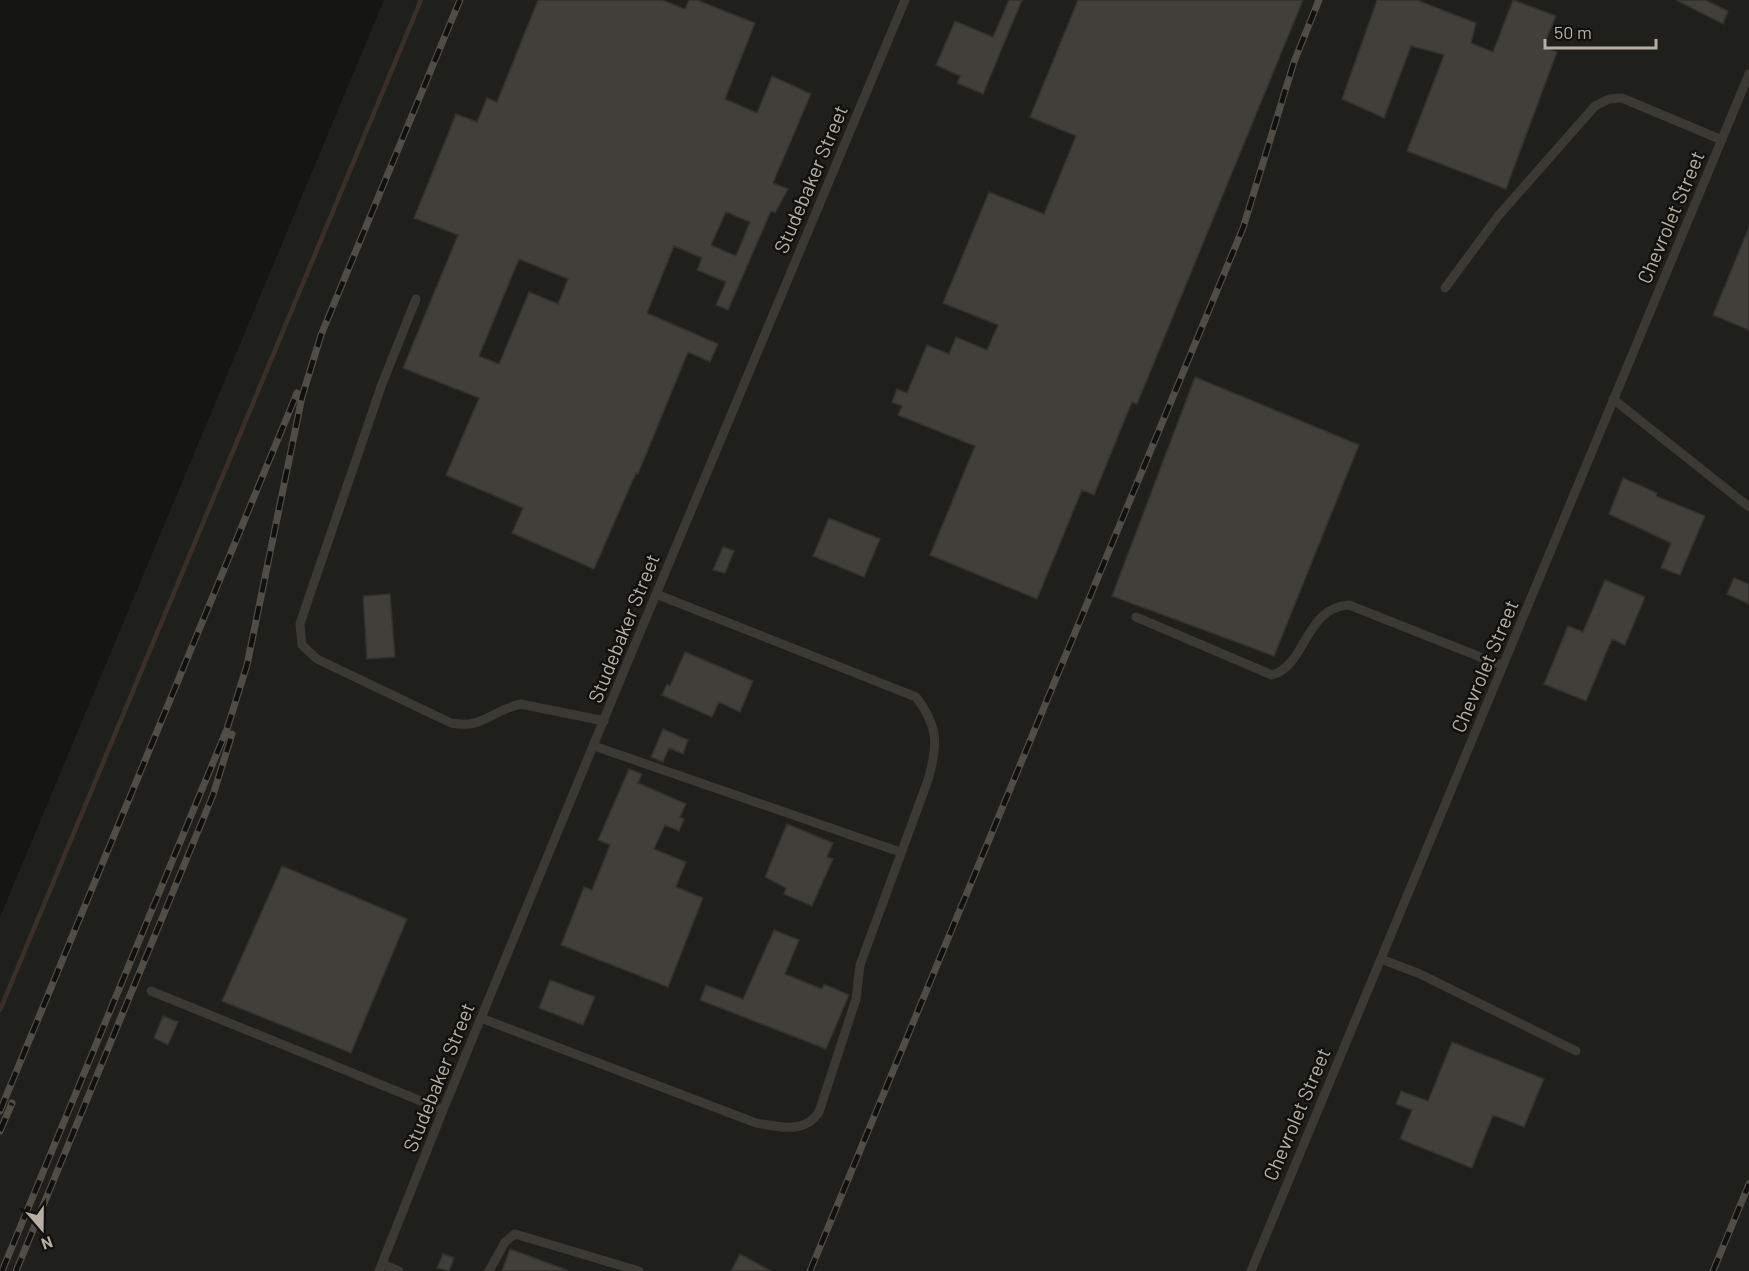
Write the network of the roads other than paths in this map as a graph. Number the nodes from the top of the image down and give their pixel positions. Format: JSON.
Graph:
{"nodes":[{"id":1,"x":905,"y":0,"type":"edge"},
{"id":2,"x":1749,"y":74,"type":"edge"},
{"id":3,"x":1722,"y":140,"type":"junction"},
{"id":4,"x":1445,"y":288,"type":"dead end"},
{"id":5,"x":416,"y":299,"type":"dead end"},
{"id":6,"x":1613,"y":399,"type":"junction"},
{"id":7,"x":1749,"y":507,"type":"edge"},
{"id":8,"x":656,"y":594,"type":"junction"},
{"id":9,"x":1136,"y":617,"type":"dead end"},
{"id":10,"x":1503,"y":666,"type":"junction"},
{"id":11,"x":604,"y":721,"type":"junction"},
{"id":12,"x":594,"y":746,"type":"junction"},
{"id":13,"x":900,"y":852,"type":"junction"},
{"id":14,"x":1381,"y":959,"type":"junction"},
{"id":15,"x":151,"y":991,"type":"dead end"},
{"id":16,"x":481,"y":1018,"type":"junction"},
{"id":17,"x":1576,"y":1051,"type":"dead end"},
{"id":18,"x":443,"y":1110,"type":"junction"},
{"id":19,"x":381,"y":1267,"type":"edge"},
{"id":20,"x":399,"y":1271,"type":"edge"},
{"id":21,"x":489,"y":1271,"type":"edge"},
{"id":22,"x":639,"y":1271,"type":"edge"},
{"id":23,"x":1251,"y":1271,"type":"edge"}],
"edges":[{"from":1,"to":8,"type":"lane","name":"Studebaker Street"},
{"from":2,"to":3,"type":"lane","name":"Chevrolet Street"},
{"from":3,"to":4,"type":"lane"},
{"from":3,"to":6,"type":"lane","name":"Chevrolet Street"},
{"from":5,"to":11,"type":"lane"},
{"from":6,"to":7,"type":"lane"},
{"from":6,"to":10,"type":"lane","name":"Chevrolet Street"},
{"from":8,"to":11,"type":"lane","name":"Studebaker Street"},
{"from":8,"to":13,"type":"lane"},
{"from":9,"to":10,"type":"lane"},
{"from":10,"to":14,"type":"lane","name":"Chevrolet Street"},
{"from":11,"to":12,"type":"lane","name":"Studebaker Street"},
{"from":12,"to":13,"type":"lane"},
{"from":12,"to":16,"type":"lane","name":"Studebaker Street"},
{"from":13,"to":16,"type":"lane"},
{"from":14,"to":17,"type":"lane"},
{"from":14,"to":23,"type":"lane","name":"Chevrolet Street"},
{"from":15,"to":18,"type":"lane"},
{"from":16,"to":18,"type":"lane","name":"Studebaker Street"},
{"from":18,"to":19,"type":"lane","name":"Studebaker Street"},
{"from":19,"to":20,"type":"lane"},
{"from":21,"to":22,"type":"lane"}]}
